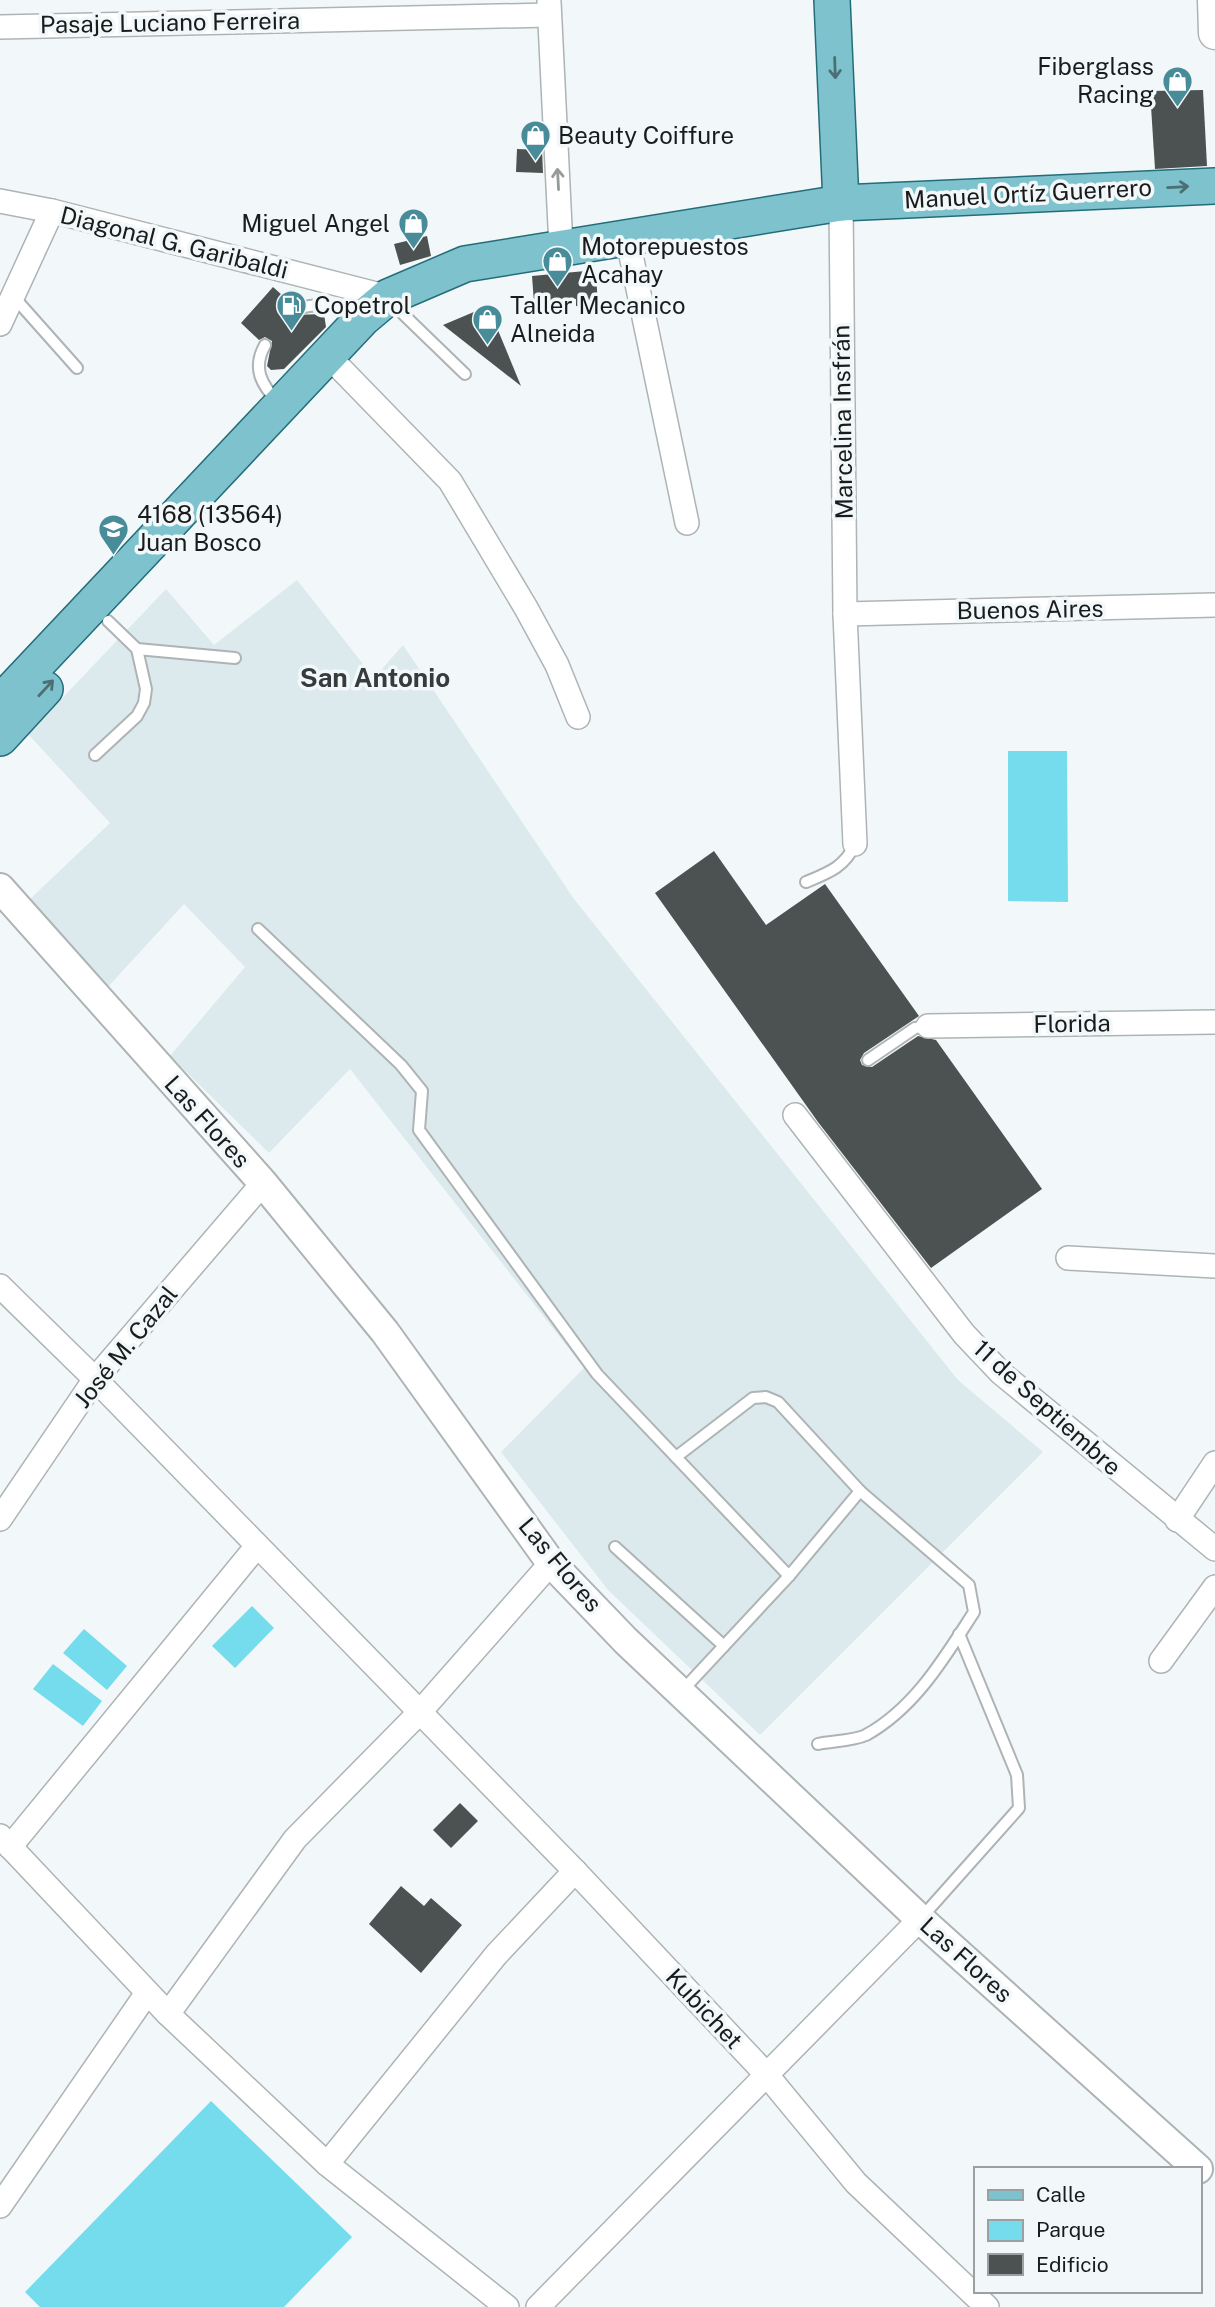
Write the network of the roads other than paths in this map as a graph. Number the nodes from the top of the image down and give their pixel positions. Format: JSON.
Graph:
{"nodes":[{"id":1,"x":832,"y":0,"type":"edge"},
{"id":2,"x":1214,"y":0,"type":"edge"},
{"id":3,"x":549,"y":8,"type":"edge"},
{"id":4,"x":0,"y":27,"type":"edge"},
{"id":5,"x":1215,"y":33,"type":"edge"},
{"id":6,"x":1215,"y":186,"type":"edge"},
{"id":7,"x":0,"y":201,"type":"edge"},
{"id":8,"x":841,"y":203,"type":"junction"},
{"id":9,"x":52,"y":211,"type":"junction"},
{"id":10,"x":627,"y":236,"type":"junction"},
{"id":11,"x":561,"y":247,"type":"junction"},
{"id":12,"x":346,"y":287,"type":"junction"},
{"id":13,"x":13,"y":296,"type":"junction"},
{"id":14,"x":298,"y":309,"type":"dead end"},
{"id":15,"x":372,"y":309,"type":"junction"},
{"id":16,"x":0,"y":324,"type":"edge"},
{"id":17,"x":265,"y":345,"type":"dead end"},
{"id":18,"x":77,"y":368,"type":"dead end"},
{"id":19,"x":341,"y":369,"type":"junction"},
{"id":20,"x":465,"y":374,"type":"dead end"},
{"id":21,"x":281,"y":405,"type":"junction"},
{"id":22,"x":687,"y":523,"type":"dead end"},
{"id":23,"x":1215,"y":605,"type":"edge"},
{"id":24,"x":845,"y":614,"type":"junction"},
{"id":25,"x":108,"y":621,"type":"junction"},
{"id":26,"x":137,"y":649,"type":"junction"},
{"id":27,"x":235,"y":658,"type":"dead end"},
{"id":28,"x":0,"y":704,"type":"edge"},
{"id":29,"x":578,"y":717,"type":"dead end"},
{"id":30,"x":0,"y":738,"type":"edge"},
{"id":31,"x":95,"y":755,"type":"dead end"},
{"id":32,"x":855,"y":844,"type":"joint"},
{"id":33,"x":806,"y":882,"type":"dead end"},
{"id":34,"x":0,"y":888,"type":"edge"},
{"id":35,"x":258,"y":929,"type":"dead end"},
{"id":36,"x":1215,"y":1022,"type":"edge"},
{"id":37,"x":929,"y":1026,"type":"joint"},
{"id":38,"x":868,"y":1060,"type":"dead end"},
{"id":39,"x":795,"y":1115,"type":"dead end"},
{"id":40,"x":263,"y":1183,"type":"junction"},
{"id":41,"x":1068,"y":1258,"type":"dead end"},
{"id":42,"x":1215,"y":1266,"type":"edge"},
{"id":43,"x":0,"y":1286,"type":"edge"},
{"id":44,"x":95,"y":1379,"type":"junction"},
{"id":45,"x":676,"y":1457,"type":"junction"},
{"id":46,"x":1215,"y":1463,"type":"edge"},
{"id":47,"x":860,"y":1490,"type":"junction"},
{"id":48,"x":0,"y":1518,"type":"edge"},
{"id":49,"x":1177,"y":1520,"type":"junction"},
{"id":50,"x":257,"y":1546,"type":"junction"},
{"id":51,"x":615,"y":1548,"type":"dead end"},
{"id":52,"x":1215,"y":1549,"type":"edge"},
{"id":53,"x":551,"y":1563,"type":"junction"},
{"id":54,"x":789,"y":1576,"type":"junction"},
{"id":55,"x":1215,"y":1587,"type":"edge"},
{"id":56,"x":959,"y":1634,"type":"junction"},
{"id":57,"x":724,"y":1646,"type":"junction"},
{"id":58,"x":1161,"y":1661,"type":"dead end"},
{"id":59,"x":682,"y":1691,"type":"junction"},
{"id":60,"x":419,"y":1713,"type":"junction"},
{"id":61,"x":818,"y":1744,"type":"dead end"},
{"id":62,"x":5,"y":1842,"type":"edge"},
{"id":63,"x":576,"y":1871,"type":"junction"},
{"id":64,"x":920,"y":1919,"type":"junction"},
{"id":65,"x":147,"y":1993,"type":"junction"},
{"id":66,"x":169,"y":2014,"type":"junction"},
{"id":67,"x":765,"y":2074,"type":"junction"},
{"id":68,"x":327,"y":2164,"type":"junction"},
{"id":69,"x":1197,"y":2167,"type":"edge"},
{"id":70,"x":1201,"y":2171,"type":"edge"},
{"id":71,"x":1215,"y":2184,"type":"edge"},
{"id":72,"x":0,"y":2206,"type":"edge"},
{"id":73,"x":507,"y":2307,"type":"edge"},
{"id":74,"x":538,"y":2307,"type":"edge"},
{"id":75,"x":987,"y":2307,"type":"edge"}],
"edges":[{"from":1,"to":8,"type":"main road","name":"Marcelina Insfrán","one_way":true},
{"from":2,"to":5,"type":"main road"},
{"from":3,"to":4,"type":"street","name":"Pasaje Luciano Ferreira"},
{"from":11,"to":3,"type":"street","one_way":true},
{"from":8,"to":6,"type":"main road","name":"Manuel Ortíz Guerrero","one_way":true},
{"from":7,"to":9,"type":"street","name":"Diagonal G. Garibaldi"},
{"from":8,"to":10,"type":"main road","name":"Manuel Ortíz Guerrero"},
{"from":8,"to":24,"type":"street","name":"Marcelina Insfrán"},
{"from":9,"to":12,"type":"street","name":"Diagonal G. Garibaldi"},
{"from":9,"to":13,"type":"street"},
{"from":10,"to":11,"type":"main road","name":"Manuel Ortíz Guerrero"},
{"from":10,"to":22,"type":"street"},
{"from":11,"to":15,"type":"main road","name":"Manuel Ortíz Guerrero"},
{"from":12,"to":15,"type":"street","name":"Diagonal G. Garibaldi"},
{"from":12,"to":15,"type":"lane"},
{"from":13,"to":16,"type":"street"},
{"from":13,"to":18,"type":"lane"},
{"from":14,"to":15,"type":"lane"},
{"from":15,"to":19,"type":"main road"},
{"from":15,"to":20,"type":"lane"},
{"from":15,"to":21,"type":"main road"},
{"from":17,"to":21,"type":"lane"},
{"from":19,"to":25,"type":"main road"},
{"from":19,"to":29,"type":"street"},
{"from":21,"to":28,"type":"main road"},
{"from":23,"to":24,"type":"street","name":"Buenos Aires"},
{"from":24,"to":32,"type":"street","name":"Marcelina Insfrán"},
{"from":25,"to":26,"type":"lane"},
{"from":30,"to":25,"type":"main road","one_way":true},
{"from":26,"to":27,"type":"lane"},
{"from":26,"to":31,"type":"lane"},
{"from":32,"to":33,"type":"lane"},
{"from":34,"to":40,"type":"street","name":"Las Flores"},
{"from":35,"to":45,"type":"lane"},
{"from":36,"to":37,"type":"street","name":"Florida"},
{"from":37,"to":38,"type":"lane"},
{"from":39,"to":49,"type":"street","name":"11 de Septiembre"},
{"from":40,"to":44,"type":"street","name":"José M. Cazal"},
{"from":40,"to":53,"type":"street","name":"Las Flores"},
{"from":41,"to":42,"type":"street"},
{"from":43,"to":44,"type":"street","name":"Kubichet"},
{"from":44,"to":48,"type":"street","name":"José M. Cazal"},
{"from":44,"to":50,"type":"street","name":"Kubichet"},
{"from":45,"to":47,"type":"lane"},
{"from":45,"to":54,"type":"lane"},
{"from":46,"to":49,"type":"street"},
{"from":47,"to":54,"type":"lane"},
{"from":47,"to":56,"type":"lane"},
{"from":49,"to":52,"type":"street","name":"11 de Septiembre"},
{"from":50,"to":60,"type":"street","name":"Kubichet"},
{"from":50,"to":62,"type":"street"},
{"from":51,"to":57,"type":"lane"},
{"from":53,"to":59,"type":"street","name":"Las Flores"},
{"from":53,"to":60,"type":"street"},
{"from":54,"to":57,"type":"lane"},
{"from":55,"to":58,"type":"street"},
{"from":56,"to":61,"type":"lane"},
{"from":56,"to":64,"type":"lane"},
{"from":57,"to":59,"type":"lane"},
{"from":59,"to":64,"type":"street","name":"Las Flores"},
{"from":60,"to":63,"type":"street","name":"Kubichet"},
{"from":60,"to":66,"type":"street"},
{"from":62,"to":65,"type":"street"},
{"from":63,"to":67,"type":"street","name":"Kubichet"},
{"from":63,"to":68,"type":"street"},
{"from":64,"to":67,"type":"street"},
{"from":64,"to":69,"type":"street","name":"Las Flores"},
{"from":65,"to":66,"type":"street"},
{"from":65,"to":72,"type":"street"},
{"from":66,"to":68,"type":"street"},
{"from":67,"to":74,"type":"street"},
{"from":67,"to":75,"type":"street","name":"Kubichet"},
{"from":68,"to":73,"type":"street"},
{"from":70,"to":71,"type":"street","name":"Las Flores"}]}
